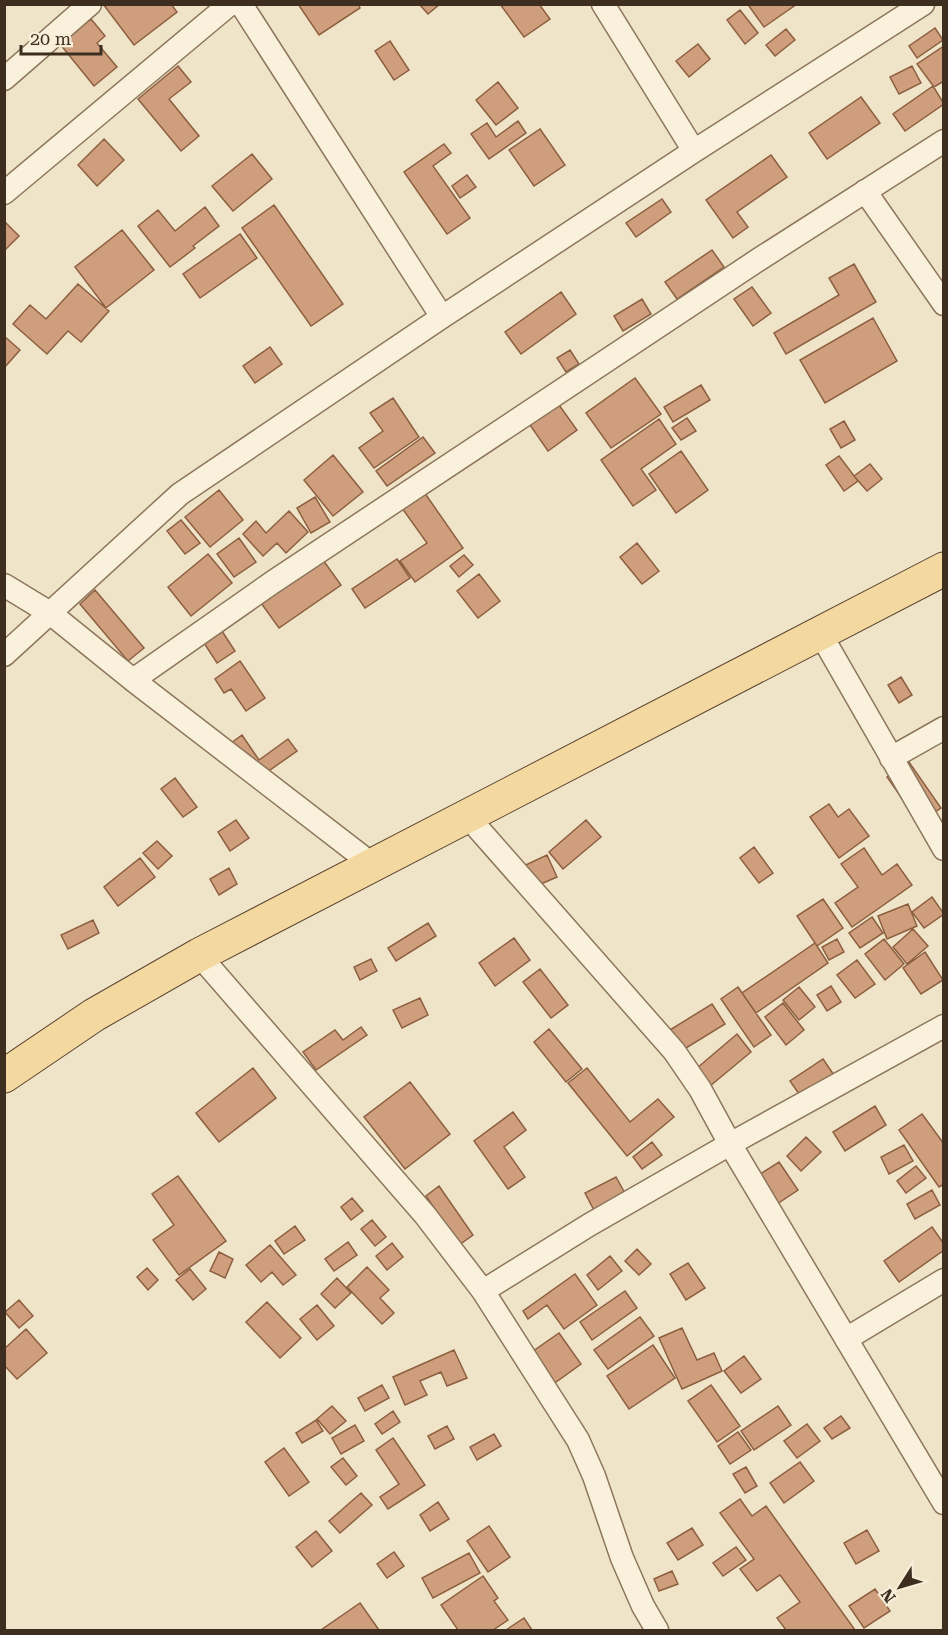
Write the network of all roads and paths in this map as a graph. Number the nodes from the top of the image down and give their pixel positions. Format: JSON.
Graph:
{"nodes":[{"id":1,"x":90,"y":4,"type":"edge"},
{"id":2,"x":230,"y":4,"type":"edge"},
{"id":3,"x":240,"y":4,"type":"edge"},
{"id":4,"x":603,"y":4,"type":"edge"},
{"id":5,"x":922,"y":5,"type":"edge"},
{"id":6,"x":4,"y":79,"type":"edge"},
{"id":7,"x":944,"y":141,"type":"edge"},
{"id":8,"x":694,"y":151,"type":"junction"},
{"id":9,"x":865,"y":191,"type":"junction"},
{"id":10,"x":4,"y":193,"type":"edge"},
{"id":11,"x":944,"y":304,"type":"edge"},
{"id":12,"x":442,"y":317,"type":"junction"},
{"id":13,"x":944,"y":569,"type":"edge"},
{"id":14,"x":4,"y":585,"type":"edge"},
{"id":15,"x":50,"y":613,"type":"junction"},
{"id":16,"x":820,"y":633,"type":"junction"},
{"id":17,"x":4,"y":655,"type":"edge"},
{"id":18,"x":133,"y":680,"type":"junction"},
{"id":19,"x":944,"y":728,"type":"edge"},
{"id":20,"x":891,"y":758,"type":"junction"},
{"id":21,"x":468,"y":817,"type":"junction"},
{"id":22,"x":944,"y":849,"type":"edge"},
{"id":23,"x":373,"y":865,"type":"junction"},
{"id":24,"x":199,"y":955,"type":"junction"},
{"id":25,"x":944,"y":1026,"type":"edge"},
{"id":26,"x":4,"y":1076,"type":"edge"},
{"id":27,"x":730,"y":1144,"type":"junction"},
{"id":28,"x":944,"y":1280,"type":"edge"},
{"id":29,"x":483,"y":1291,"type":"junction"},
{"id":30,"x":846,"y":1339,"type":"junction"},
{"id":31,"x":944,"y":1503,"type":"edge"},
{"id":32,"x":657,"y":1630,"type":"edge"}],
"edges":[{"from":1,"to":6,"type":"street"},
{"from":2,"to":10,"type":"street"},
{"from":3,"to":12,"type":"street"},
{"from":4,"to":8,"type":"street"},
{"from":5,"to":8,"type":"street"},
{"from":7,"to":9,"type":"street"},
{"from":8,"to":12,"type":"street"},
{"from":9,"to":11,"type":"street"},
{"from":9,"to":18,"type":"street"},
{"from":12,"to":15,"type":"street"},
{"from":13,"to":16,"type":"main road"},
{"from":14,"to":15,"type":"street"},
{"from":15,"to":17,"type":"street"},
{"from":15,"to":18,"type":"street"},
{"from":16,"to":20,"type":"street"},
{"from":16,"to":21,"type":"main road"},
{"from":18,"to":23,"type":"street"},
{"from":19,"to":20,"type":"street"},
{"from":20,"to":22,"type":"street"},
{"from":21,"to":23,"type":"main road"},
{"from":21,"to":27,"type":"street"},
{"from":23,"to":24,"type":"main road"},
{"from":24,"to":26,"type":"main road"},
{"from":24,"to":29,"type":"street"},
{"from":25,"to":27,"type":"street"},
{"from":27,"to":29,"type":"street"},
{"from":27,"to":30,"type":"street"},
{"from":28,"to":30,"type":"street"},
{"from":29,"to":32,"type":"street"},
{"from":30,"to":31,"type":"street"}]}
